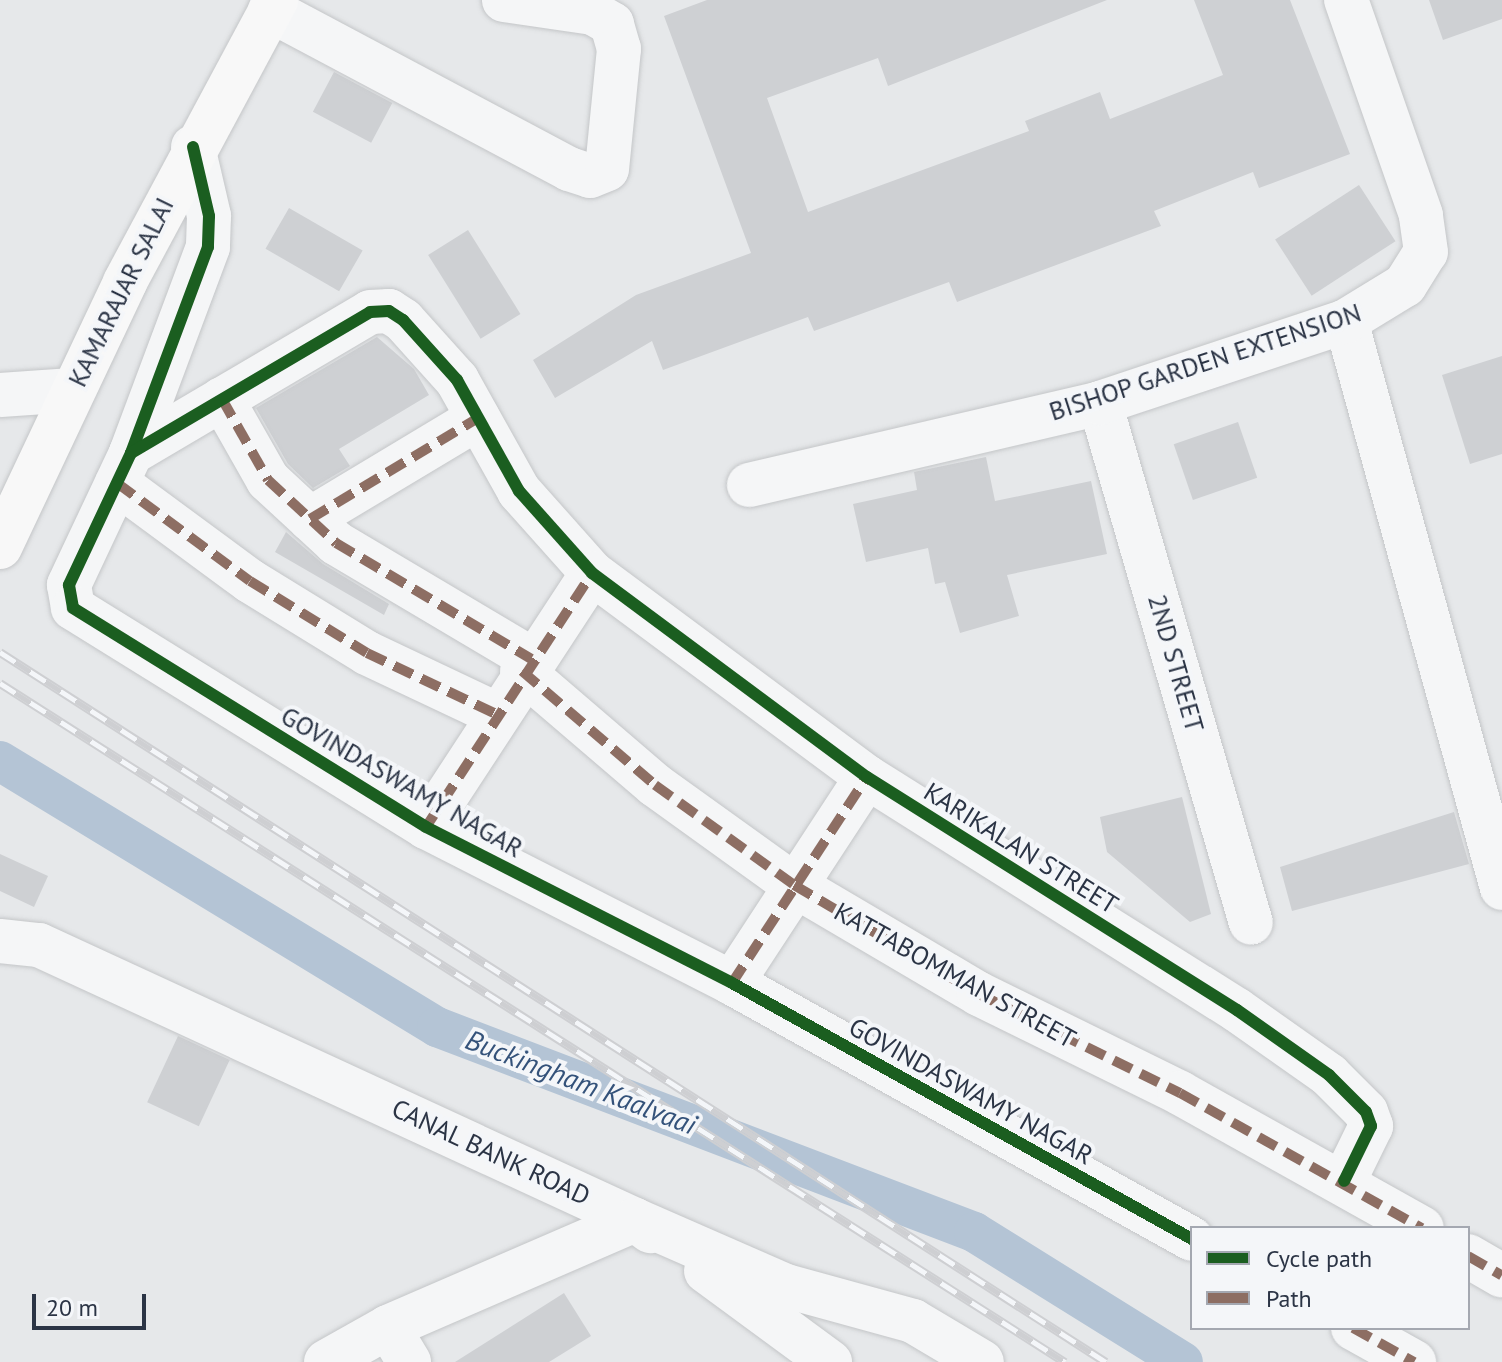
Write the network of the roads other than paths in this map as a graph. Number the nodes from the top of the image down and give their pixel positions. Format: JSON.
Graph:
{"nodes":[{"id":1,"x":504,"y":0,"type":"edge"},
{"id":2,"x":1346,"y":0,"type":"edge"},
{"id":3,"x":273,"y":5,"type":"edge"},
{"id":4,"x":193,"y":147,"type":"junction"},
{"id":5,"x":1346,"y":321,"type":"junction"},
{"id":6,"x":72,"y":390,"type":"junction"},
{"id":7,"x":0,"y":395,"type":"edge"},
{"id":8,"x":222,"y":399,"type":"junction"},
{"id":9,"x":1100,"y":403,"type":"junction"},
{"id":10,"x":478,"y":418,"type":"junction"},
{"id":11,"x":124,"y":468,"type":"junction"},
{"id":12,"x":749,"y":485,"type":"dead end"},
{"id":13,"x":310,"y":519,"type":"junction"},
{"id":14,"x":0,"y":547,"type":"edge"},
{"id":15,"x":592,"y":573,"type":"junction"},
{"id":16,"x":526,"y":665,"type":"junction"},
{"id":17,"x":496,"y":714,"type":"junction"},
{"id":18,"x":867,"y":777,"type":"junction"},
{"id":19,"x":426,"y":827,"type":"junction"},
{"id":20,"x":794,"y":885,"type":"junction"},
{"id":21,"x":1502,"y":888,"type":"edge"},
{"id":22,"x":1251,"y":923,"type":"dead end"},
{"id":23,"x":0,"y":941,"type":"edge"},
{"id":24,"x":732,"y":983,"type":"junction"},
{"id":25,"x":1344,"y":1181,"type":"junction"},
{"id":26,"x":635,"y":1220,"type":"junction"},
{"id":27,"x":1419,"y":1226,"type":"edge"},
{"id":28,"x":1190,"y":1238,"type":"edge"},
{"id":29,"x":1470,"y":1257,"type":"edge"},
{"id":30,"x":1502,"y":1276,"type":"edge"},
{"id":31,"x":1357,"y":1330,"type":"edge"},
{"id":32,"x":399,"y":1345,"type":"edge"},
{"id":33,"x":326,"y":1362,"type":"edge"},
{"id":34,"x":830,"y":1362,"type":"edge"},
{"id":35,"x":982,"y":1362,"type":"edge"},
{"id":36,"x":1414,"y":1362,"type":"edge"}],
"edges":[{"from":1,"to":3,"type":"street"},
{"from":2,"to":5,"type":"street","name":"BISHOP GARDEN EXTENSION"},
{"from":3,"to":4,"type":"street","name":"KAMARAJAR SALAI"},
{"from":4,"to":6,"type":"street","name":"KAMARAJAR SALAI"},
{"from":4,"to":11,"type":"street","name":"GOVINDASWAMY NAGAR"},
{"from":5,"to":9,"type":"street","name":"BISHOP GARDEN EXTENSION"},
{"from":5,"to":21,"type":"street"},
{"from":6,"to":7,"type":"street"},
{"from":6,"to":14,"type":"street","name":"KAMARAJAR SALAI"},
{"from":8,"to":10,"type":"street","name":"KARIKALAN STREET"},
{"from":8,"to":11,"type":"street","name":"KARIKALAN STREET"},
{"from":8,"to":13,"type":"street","name":"KATTABOMMAN STREET"},
{"from":9,"to":12,"type":"street","name":"BISHOP GARDEN EXTENSION"},
{"from":9,"to":22,"type":"street","name":"2ND STREET"},
{"from":10,"to":13,"type":"street"},
{"from":10,"to":15,"type":"street","name":"KARIKALAN STREET"},
{"from":11,"to":17,"type":"street"},
{"from":11,"to":19,"type":"street","name":"GOVINDASWAMY NAGAR"},
{"from":13,"to":16,"type":"street","name":"KATTABOMMAN STREET"},
{"from":15,"to":16,"type":"street"},
{"from":15,"to":18,"type":"street","name":"KARIKALAN STREET"},
{"from":16,"to":17,"type":"street"},
{"from":16,"to":20,"type":"street","name":"KATTABOMMAN STREET"},
{"from":17,"to":19,"type":"street"},
{"from":18,"to":20,"type":"street"},
{"from":18,"to":25,"type":"street","name":"KARIKALAN STREET"},
{"from":19,"to":24,"type":"street","name":"GOVINDASWAMY NAGAR"},
{"from":20,"to":24,"type":"street"},
{"from":20,"to":25,"type":"street","name":"KATTABOMMAN STREET"},
{"from":23,"to":26,"type":"street","name":"CANAL BANK ROAD"},
{"from":24,"to":28,"type":"street","name":"GOVINDASWAMY NAGAR"},
{"from":25,"to":27,"type":"street","name":"KATTABOMMAN STREET"},
{"from":26,"to":32,"type":"street"},
{"from":26,"to":34,"type":"street"},
{"from":26,"to":35,"type":"street","name":"CANAL BANK ROAD"},
{"from":29,"to":30,"type":"street"},
{"from":31,"to":36,"type":"street"},
{"from":32,"to":33,"type":"street"}]}
